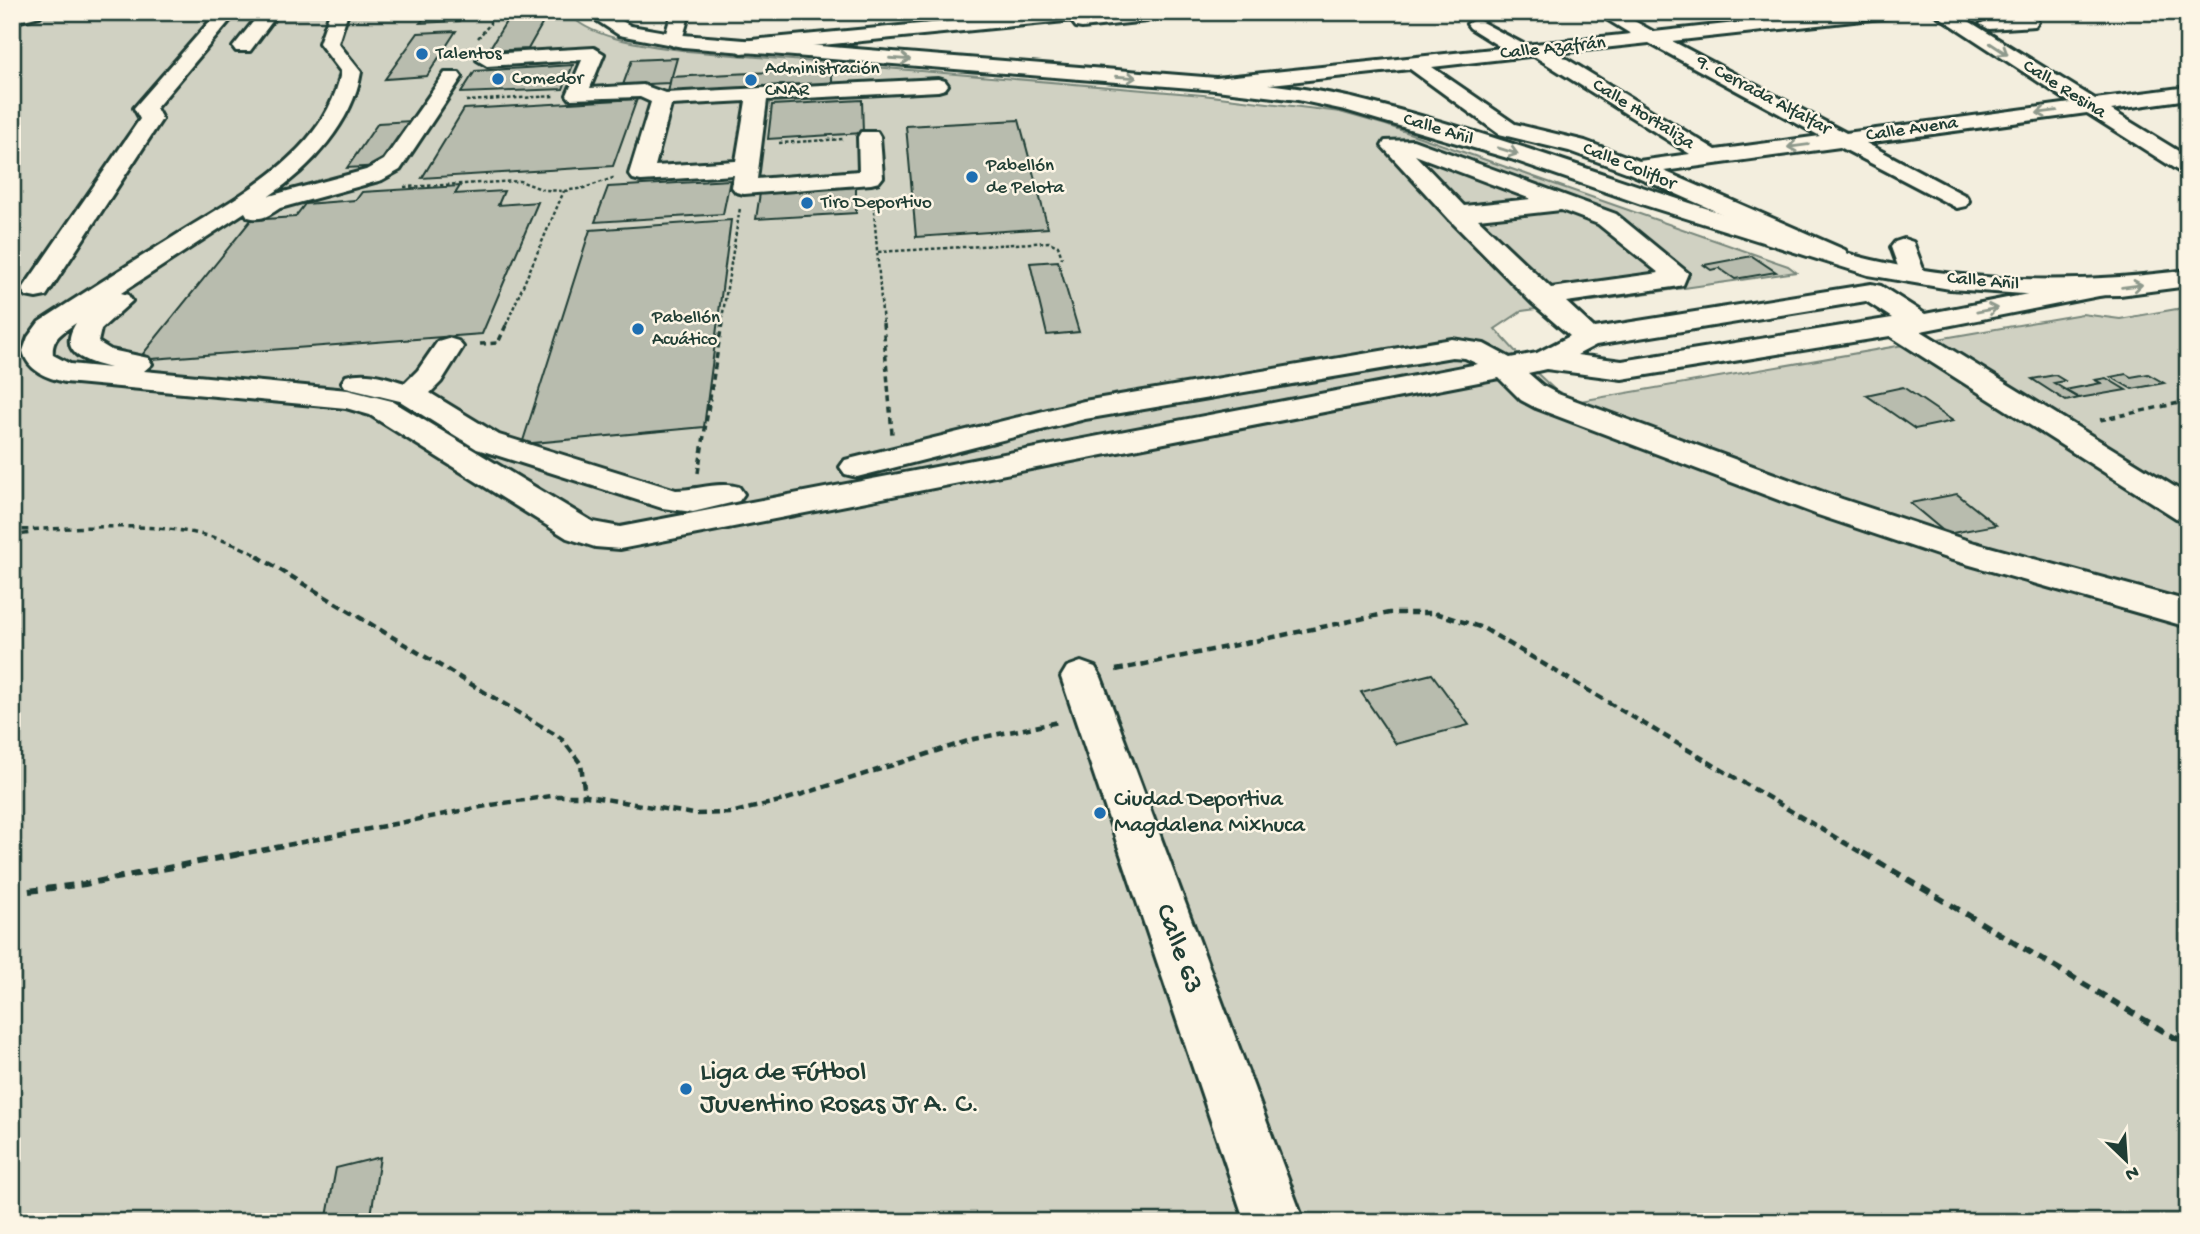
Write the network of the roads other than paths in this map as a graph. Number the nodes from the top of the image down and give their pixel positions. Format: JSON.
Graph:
{"nodes":[{"id":1,"x":34,"y":12,"type":"edge"},
{"id":2,"x":228,"y":12,"type":"edge"},
{"id":3,"x":271,"y":12,"type":"edge"},
{"id":4,"x":339,"y":12,"type":"edge"},
{"id":5,"x":593,"y":12,"type":"edge"},
{"id":6,"x":681,"y":12,"type":"edge"},
{"id":7,"x":1106,"y":12,"type":"edge"},
{"id":8,"x":1142,"y":12,"type":"edge"},
{"id":9,"x":1604,"y":12,"type":"edge"},
{"id":10,"x":1758,"y":12,"type":"edge"},
{"id":11,"x":1890,"y":12,"type":"edge"},
{"id":12,"x":1941,"y":12,"type":"edge"},
{"id":13,"x":1969,"y":12,"type":"edge"},
{"id":14,"x":1027,"y":16,"type":"edge"},
{"id":15,"x":1071,"y":17,"type":"edge"},
{"id":16,"x":12,"y":18,"type":"edge"},
{"id":17,"x":2029,"y":22,"type":"dead end"},
{"id":18,"x":990,"y":23,"type":"junction"},
{"id":19,"x":1476,"y":24,"type":"dead end"},
{"id":20,"x":1784,"y":24,"type":"junction"},
{"id":21,"x":1989,"y":24,"type":"junction"},
{"id":22,"x":1653,"y":38,"type":"junction"},
{"id":23,"x":673,"y":40,"type":"junction"},
{"id":24,"x":733,"y":46,"type":"junction"},
{"id":25,"x":243,"y":47,"type":"dead end"},
{"id":26,"x":1531,"y":51,"type":"junction"},
{"id":27,"x":486,"y":60,"type":"dead end"},
{"id":28,"x":1414,"y":63,"type":"junction"},
{"id":29,"x":452,"y":77,"type":"dead end"},
{"id":30,"x":1216,"y":84,"type":"junction"},
{"id":31,"x":938,"y":85,"type":"dead end"},
{"id":32,"x":2188,"y":93,"type":"edge"},
{"id":33,"x":757,"y":94,"type":"junction"},
{"id":34,"x":662,"y":99,"type":"junction"},
{"id":35,"x":2120,"y":102,"type":"junction"},
{"id":36,"x":2088,"y":106,"type":"junction"},
{"id":37,"x":2154,"y":121,"type":"dead end"},
{"id":38,"x":869,"y":137,"type":"road end"},
{"id":39,"x":1844,"y":139,"type":"junction"},
{"id":40,"x":1712,"y":158,"type":"junction"},
{"id":41,"x":747,"y":166,"type":"junction"},
{"id":42,"x":2188,"y":167,"type":"edge"},
{"id":43,"x":1637,"y":168,"type":"junction"},
{"id":44,"x":1958,"y":201,"type":"dead end"},
{"id":45,"x":1566,"y":203,"type":"junction"},
{"id":46,"x":1458,"y":214,"type":"junction"},
{"id":47,"x":1904,"y":247,"type":"dead end"},
{"id":48,"x":1863,"y":274,"type":"junction"},
{"id":49,"x":1912,"y":274,"type":"junction"},
{"id":50,"x":2188,"y":278,"type":"edge"},
{"id":51,"x":2094,"y":289,"type":"junction"},
{"id":52,"x":36,"y":290,"type":"dead end"},
{"id":53,"x":1542,"y":297,"type":"junction"},
{"id":54,"x":1906,"y":324,"type":"junction"},
{"id":55,"x":1588,"y":338,"type":"junction"},
{"id":56,"x":448,"y":347,"type":"road end"},
{"id":57,"x":1546,"y":360,"type":"junction"},
{"id":58,"x":1504,"y":368,"type":"junction"},
{"id":59,"x":411,"y":394,"type":"junction"},
{"id":60,"x":2188,"y":510,"type":"edge"},
{"id":61,"x":2188,"y":614,"type":"edge"},
{"id":62,"x":1088,"y":697,"type":"road end"},
{"id":63,"x":1275,"y":1222,"type":"edge"}],
"edges":[{"from":1,"to":16,"type":"street"},
{"from":2,"to":52,"type":"street"},
{"from":3,"to":25,"type":"street"},
{"from":4,"to":58,"type":"street"},
{"from":5,"to":23,"type":"street","name":"Calle Añil"},
{"from":6,"to":23,"type":"street"},
{"from":7,"to":15,"type":"street"},
{"from":8,"to":15,"type":"street"},
{"from":9,"to":22,"type":"street","name":"9. Cerrada Alfalfar"},
{"from":10,"to":20,"type":"street"},
{"from":11,"to":20,"type":"street","name":"Calle Azafrán"},
{"from":12,"to":36,"type":"street","name":"Calle Resina","one_way":true},
{"from":13,"to":21,"type":"street","name":"Calle Resina"},
{"from":14,"to":15,"type":"street"},
{"from":14,"to":18,"type":"street"},
{"from":15,"to":18,"type":"street"},
{"from":17,"to":21,"type":"street"},
{"from":18,"to":24,"type":"street"},
{"from":19,"to":26,"type":"street","name":"Calle Hortaliza"},
{"from":20,"to":22,"type":"street","name":"Calle Azafrán"},
{"from":21,"to":35,"type":"street","name":"Calle Resina"},
{"from":22,"to":26,"type":"street","name":"Calle Azafrán"},
{"from":22,"to":39,"type":"street","name":"9. Cerrada Alfalfar"},
{"from":23,"to":24,"type":"street","name":"Calle Añil"},
{"from":24,"to":30,"type":"street","name":"Calle Añil","one_way":true},
{"from":26,"to":28,"type":"street","name":"Calle Azafrán"},
{"from":26,"to":40,"type":"street","name":"Calle Hortaliza"},
{"from":27,"to":34,"type":"street"},
{"from":28,"to":30,"type":"street","name":"Calle Azafrán"},
{"from":28,"to":43,"type":"street","name":"Calle Coliflor"},
{"from":29,"to":59,"type":"street"},
{"from":30,"to":48,"type":"street","name":"Calle Añil","one_way":true},
{"from":31,"to":33,"type":"street"},
{"from":32,"to":35,"type":"street","name":"Calle Avena"},
{"from":33,"to":34,"type":"street"},
{"from":33,"to":41,"type":"street"},
{"from":34,"to":41,"type":"street"},
{"from":35,"to":36,"type":"street","name":"Calle Avena"},
{"from":35,"to":37,"type":"street","name":"Calle Resina"},
{"from":36,"to":39,"type":"street","name":"Calle Avena","one_way":true},
{"from":36,"to":42,"type":"street","name":"Calle Resina"},
{"from":38,"to":41,"type":"street"},
{"from":39,"to":40,"type":"street","name":"Calle Avena","one_way":true},
{"from":39,"to":44,"type":"street","name":"9. Cerrada Alfalfar"},
{"from":40,"to":43,"type":"street","name":"Calle Avena"},
{"from":43,"to":48,"type":"street","name":"Calle Coliflor"},
{"from":45,"to":46,"type":"street"},
{"from":45,"to":46,"type":"street"},
{"from":45,"to":53,"type":"street"},
{"from":46,"to":53,"type":"street"},
{"from":47,"to":49,"type":"street"},
{"from":48,"to":49,"type":"street","name":"Calle Añil"},
{"from":48,"to":54,"type":"street"},
{"from":48,"to":55,"type":"street"},
{"from":49,"to":51,"type":"street","name":"Calle Añil"},
{"from":51,"to":50,"type":"street","name":"Calle Añil","one_way":true},
{"from":54,"to":51,"type":"street","one_way":true},
{"from":53,"to":55,"type":"street"},
{"from":54,"to":57,"type":"street"},
{"from":54,"to":60,"type":"street"},
{"from":55,"to":57,"type":"street"},
{"from":56,"to":59,"type":"street"},
{"from":57,"to":58,"type":"street"},
{"from":58,"to":59,"type":"street"},
{"from":58,"to":61,"type":"street"},
{"from":62,"to":63,"type":"street","name":"Calle 63"}]}
